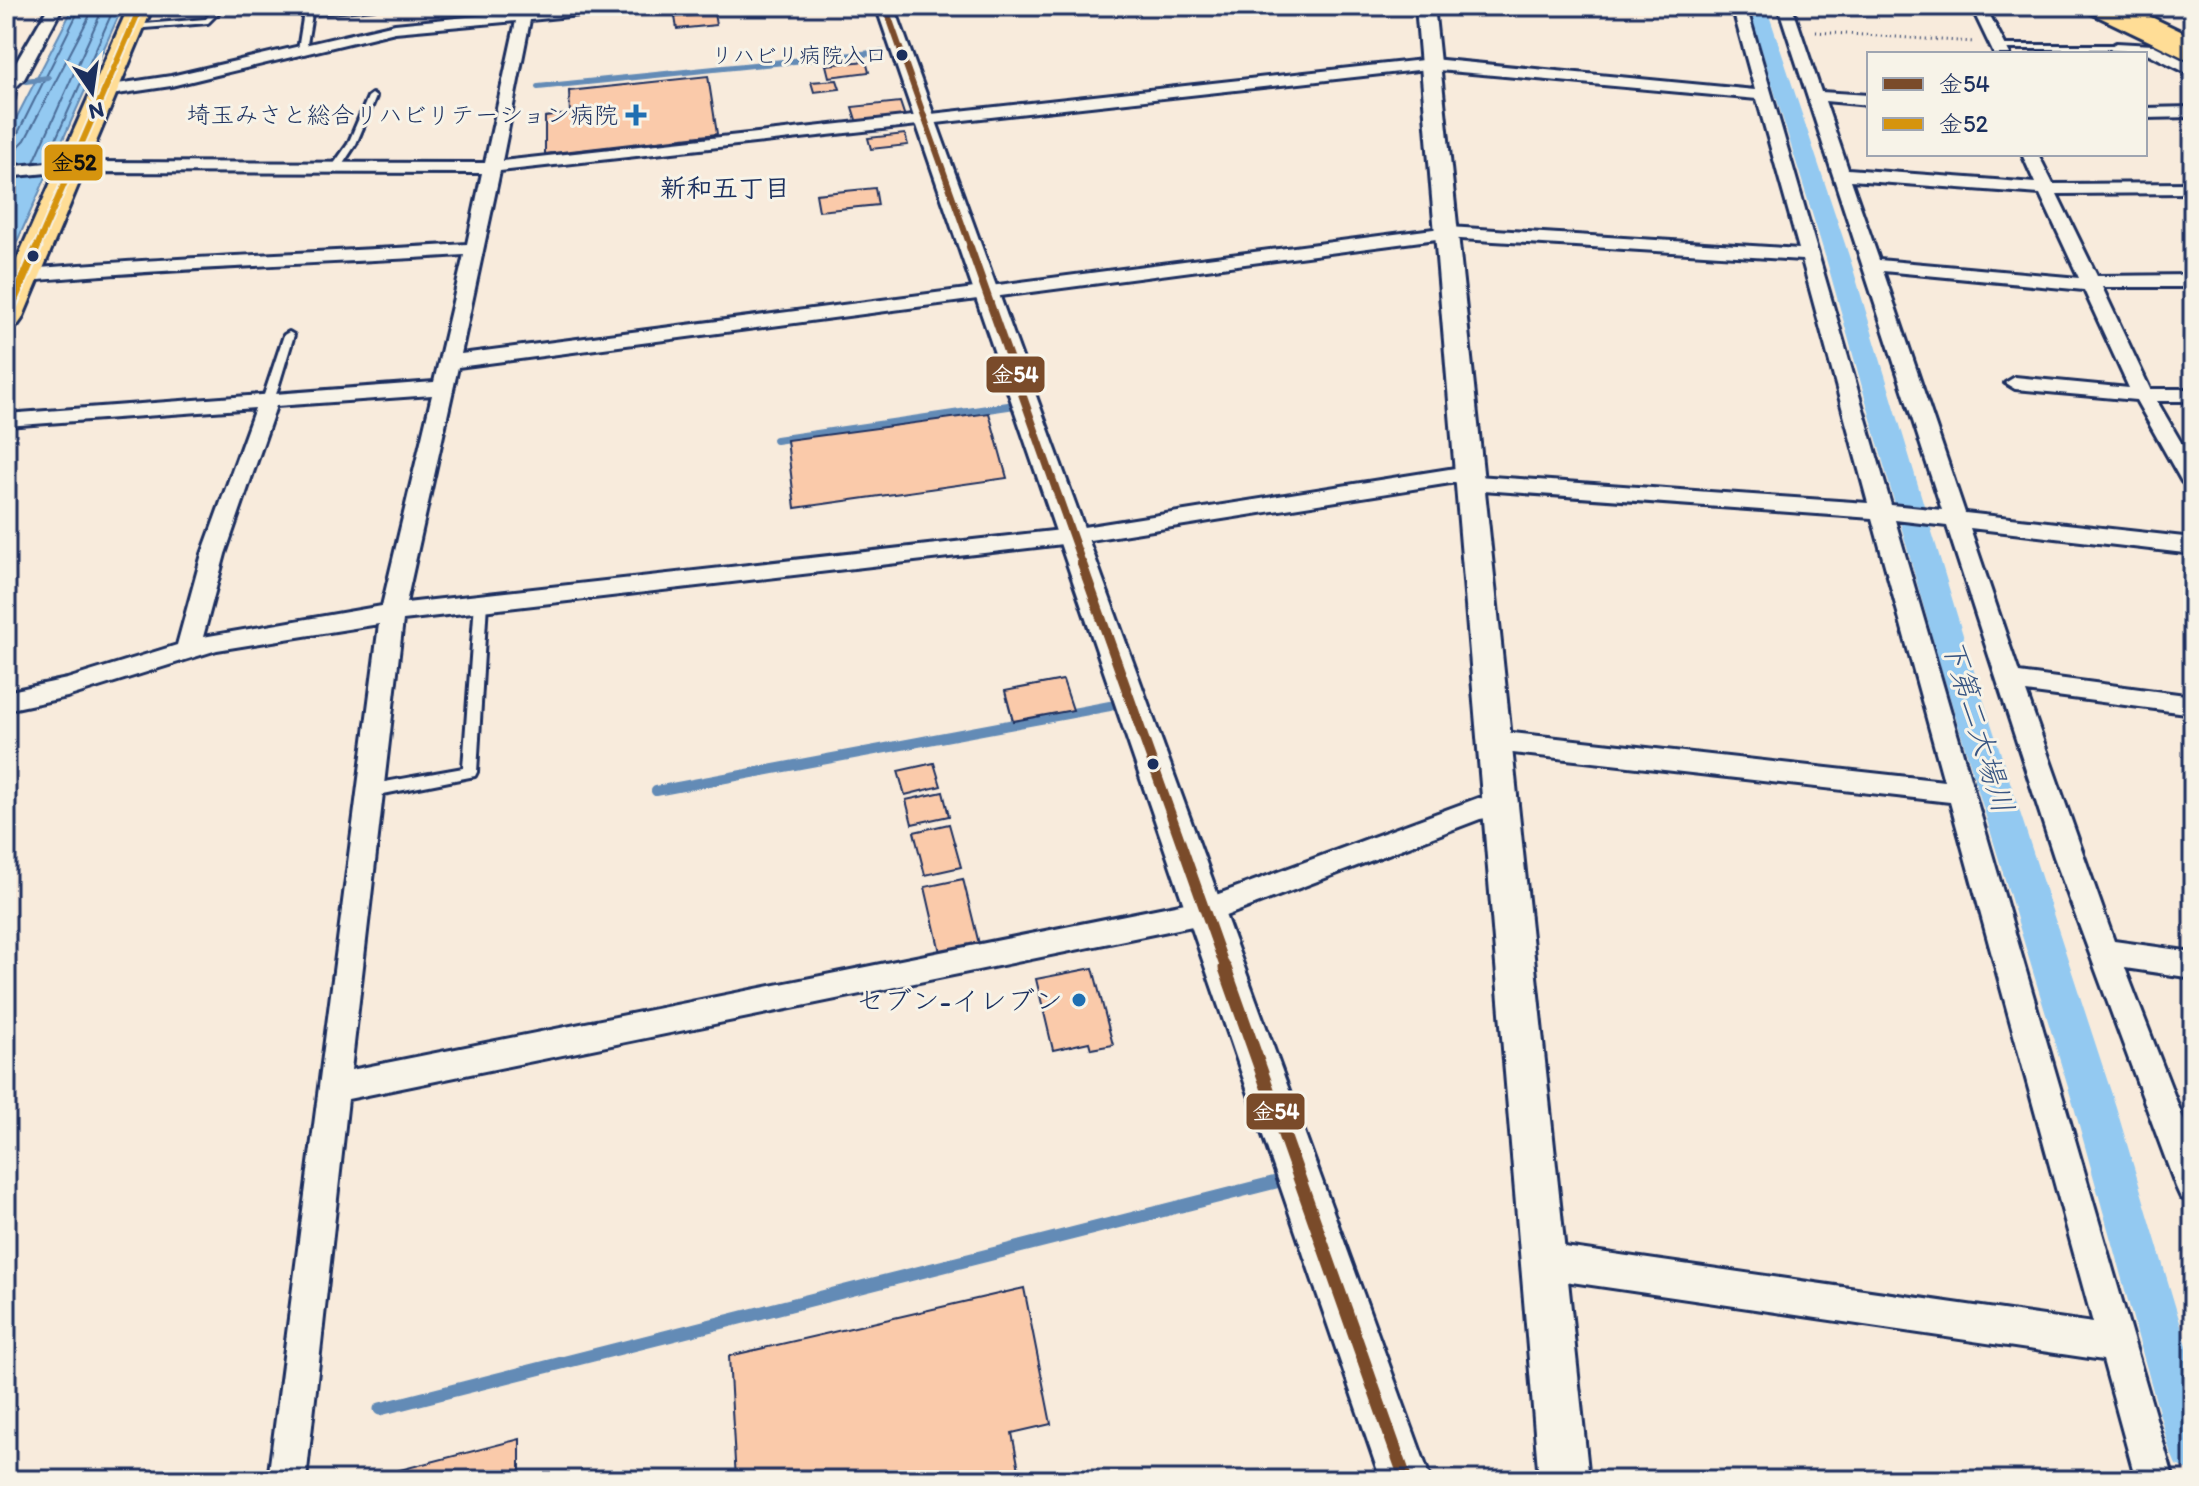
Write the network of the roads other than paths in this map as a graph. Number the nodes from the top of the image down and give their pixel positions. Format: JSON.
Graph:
{"nodes":[{"id":1,"x":56,"y":6,"type":"edge"},
{"id":2,"x":374,"y":6,"type":"edge"},
{"id":3,"x":629,"y":6,"type":"edge"},
{"id":4,"x":885,"y":6,"type":"edge"},
{"id":5,"x":1425,"y":6,"type":"edge"},
{"id":6,"x":1739,"y":6,"type":"edge"},
{"id":7,"x":1785,"y":6,"type":"edge"},
{"id":8,"x":1978,"y":6,"type":"edge"},
{"id":9,"x":2096,"y":6,"type":"edge"},
{"id":10,"x":2109,"y":6,"type":"edge"},
{"id":11,"x":2136,"y":6,"type":"edge"},
{"id":12,"x":2155,"y":6,"type":"edge"},
{"id":13,"x":218,"y":9,"type":"dead end"},
{"id":14,"x":308,"y":9,"type":"edge"},
{"id":15,"x":524,"y":11,"type":"edge"},
{"id":16,"x":136,"y":17,"type":"edge"},
{"id":17,"x":2191,"y":24,"type":"edge"},
{"id":18,"x":2116,"y":47,"type":"joint"},
{"id":19,"x":2193,"y":47,"type":"edge"},
{"id":20,"x":2000,"y":48,"type":"edge"},
{"id":21,"x":302,"y":50,"type":"junction"},
{"id":22,"x":2193,"y":54,"type":"edge"},
{"id":23,"x":1432,"y":65,"type":"junction"},
{"id":24,"x":2193,"y":71,"type":"edge"},
{"id":25,"x":6,"y":91,"type":"edge"},
{"id":26,"x":104,"y":91,"type":"junction"},
{"id":27,"x":1762,"y":95,"type":"junction"},
{"id":28,"x":1817,"y":96,"type":"junction"},
{"id":29,"x":372,"y":97,"type":"dead end"},
{"id":30,"x":1867,"y":100,"type":"edge"},
{"id":31,"x":2193,"y":112,"type":"edge"},
{"id":32,"x":2147,"y":113,"type":"edge"},
{"id":33,"x":923,"y":118,"type":"junction"},
{"id":34,"x":2031,"y":156,"type":"edge"},
{"id":35,"x":65,"y":167,"type":"junction"},
{"id":36,"x":491,"y":167,"type":"junction"},
{"id":37,"x":336,"y":168,"type":"junction"},
{"id":38,"x":6,"y":172,"type":"edge"},
{"id":39,"x":1843,"y":174,"type":"junction"},
{"id":40,"x":2193,"y":188,"type":"edge"},
{"id":41,"x":2046,"y":189,"type":"junction"},
{"id":42,"x":1449,"y":233,"type":"junction"},
{"id":43,"x":475,"y":249,"type":"junction"},
{"id":44,"x":1807,"y":255,"type":"junction"},
{"id":45,"x":1872,"y":265,"type":"junction"},
{"id":46,"x":26,"y":275,"type":"junction"},
{"id":47,"x":2193,"y":281,"type":"edge"},
{"id":48,"x":2091,"y":284,"type":"junction"},
{"id":49,"x":985,"y":291,"type":"junction"},
{"id":50,"x":6,"y":319,"type":"edge"},
{"id":51,"x":289,"y":335,"type":"dead end"},
{"id":52,"x":448,"y":362,"type":"junction"},
{"id":53,"x":2015,"y":383,"type":"dead end"},
{"id":54,"x":442,"y":388,"type":"junction"},
{"id":55,"x":2143,"y":395,"type":"junction"},
{"id":56,"x":2193,"y":395,"type":"edge"},
{"id":57,"x":268,"y":401,"type":"junction"},
{"id":58,"x":6,"y":420,"type":"edge"},
{"id":59,"x":1468,"y":477,"type":"junction"},
{"id":60,"x":2193,"y":482,"type":"edge"},
{"id":61,"x":1882,"y":511,"type":"junction"},
{"id":62,"x":1958,"y":520,"type":"junction"},
{"id":63,"x":1071,"y":536,"type":"junction"},
{"id":64,"x":2193,"y":546,"type":"edge"},
{"id":65,"x":481,"y":602,"type":"junction"},
{"id":66,"x":392,"y":613,"type":"junction"},
{"id":67,"x":188,"y":649,"type":"junction"},
{"id":68,"x":2011,"y":681,"type":"junction"},
{"id":69,"x":6,"y":701,"type":"edge"},
{"id":70,"x":2193,"y":705,"type":"edge"},
{"id":71,"x":1495,"y":741,"type":"junction"},
{"id":72,"x":368,"y":791,"type":"junction"},
{"id":73,"x":1961,"y":793,"type":"junction"},
{"id":74,"x":1500,"y":807,"type":"junction"},
{"id":75,"x":1207,"y":911,"type":"junction"},
{"id":76,"x":2103,"y":952,"type":"junction"},
{"id":77,"x":2193,"y":965,"type":"edge"},
{"id":78,"x":333,"y":1088,"type":"junction"},
{"id":79,"x":2193,"y":1187,"type":"edge"},
{"id":80,"x":1544,"y":1261,"type":"junction"},
{"id":81,"x":2116,"y":1344,"type":"junction"},
{"id":82,"x":287,"y":1480,"type":"edge"},
{"id":83,"x":1406,"y":1480,"type":"edge"},
{"id":84,"x":1564,"y":1480,"type":"edge"},
{"id":85,"x":2155,"y":1480,"type":"edge"}],
"edges":[{"from":1,"to":25,"type":"street"},
{"from":2,"to":14,"type":"lane"},
{"from":3,"to":15,"type":"street"},
{"from":4,"to":33,"type":"street"},
{"from":5,"to":23,"type":"street"},
{"from":6,"to":27,"type":"street"},
{"from":7,"to":28,"type":"street"},
{"from":8,"to":20,"type":"street"},
{"from":9,"to":22,"type":"highway"},
{"from":10,"to":19,"type":"highway"},
{"from":11,"to":17,"type":"highway"},
{"from":12,"to":17,"type":"highway"},
{"from":13,"to":16,"type":"lane"},
{"from":14,"to":21,"type":"lane"},
{"from":15,"to":21,"type":"street"},
{"from":15,"to":36,"type":"street"},
{"from":16,"to":26,"type":"main road"},
{"from":18,"to":20,"type":"lane"},
{"from":18,"to":24,"type":"street"},
{"from":21,"to":26,"type":"street"},
{"from":23,"to":27,"type":"street"},
{"from":23,"to":33,"type":"street"},
{"from":23,"to":42,"type":"street"},
{"from":26,"to":35,"type":"main road"},
{"from":27,"to":44,"type":"street"},
{"from":28,"to":30,"type":"street"},
{"from":28,"to":39,"type":"street"},
{"from":29,"to":37,"type":"lane"},
{"from":31,"to":32,"type":"street"},
{"from":33,"to":36,"type":"street"},
{"from":33,"to":49,"type":"street"},
{"from":34,"to":41,"type":"street"},
{"from":35,"to":37,"type":"street"},
{"from":35,"to":38,"type":"street"},
{"from":35,"to":46,"type":"main road"},
{"from":36,"to":37,"type":"street"},
{"from":36,"to":43,"type":"street"},
{"from":39,"to":41,"type":"street"},
{"from":39,"to":45,"type":"street"},
{"from":40,"to":41,"type":"street"},
{"from":41,"to":48,"type":"street"},
{"from":42,"to":44,"type":"street"},
{"from":42,"to":49,"type":"street"},
{"from":42,"to":59,"type":"street"},
{"from":43,"to":46,"type":"street"},
{"from":43,"to":52,"type":"street"},
{"from":44,"to":61,"type":"street"},
{"from":45,"to":48,"type":"street"},
{"from":45,"to":62,"type":"street"},
{"from":46,"to":50,"type":"main road"},
{"from":47,"to":48,"type":"street"},
{"from":48,"to":55,"type":"street"},
{"from":49,"to":52,"type":"street"},
{"from":49,"to":63,"type":"street"},
{"from":51,"to":57,"type":"lane"},
{"from":52,"to":54,"type":"street"},
{"from":53,"to":55,"type":"street"},
{"from":54,"to":57,"type":"street"},
{"from":54,"to":66,"type":"street"},
{"from":55,"to":56,"type":"street"},
{"from":55,"to":60,"type":"street"},
{"from":57,"to":58,"type":"street"},
{"from":57,"to":67,"type":"street"},
{"from":59,"to":61,"type":"street"},
{"from":59,"to":63,"type":"street"},
{"from":59,"to":71,"type":"street"},
{"from":61,"to":62,"type":"street"},
{"from":61,"to":73,"type":"street"},
{"from":62,"to":64,"type":"street"},
{"from":62,"to":68,"type":"street"},
{"from":63,"to":65,"type":"street"},
{"from":63,"to":75,"type":"street"},
{"from":65,"to":66,"type":"street"},
{"from":65,"to":72,"type":"lane"},
{"from":66,"to":67,"type":"street"},
{"from":66,"to":72,"type":"street"},
{"from":67,"to":69,"type":"street"},
{"from":68,"to":70,"type":"street"},
{"from":68,"to":76,"type":"street"},
{"from":71,"to":73,"type":"street"},
{"from":71,"to":74,"type":"street"},
{"from":72,"to":78,"type":"street"},
{"from":73,"to":81,"type":"street"},
{"from":74,"to":75,"type":"street"},
{"from":74,"to":80,"type":"street"},
{"from":75,"to":78,"type":"street"},
{"from":75,"to":83,"type":"street"},
{"from":76,"to":77,"type":"street"},
{"from":76,"to":79,"type":"street"},
{"from":78,"to":82,"type":"street"},
{"from":80,"to":81,"type":"street"},
{"from":80,"to":84,"type":"street"},
{"from":81,"to":85,"type":"street"}]}
